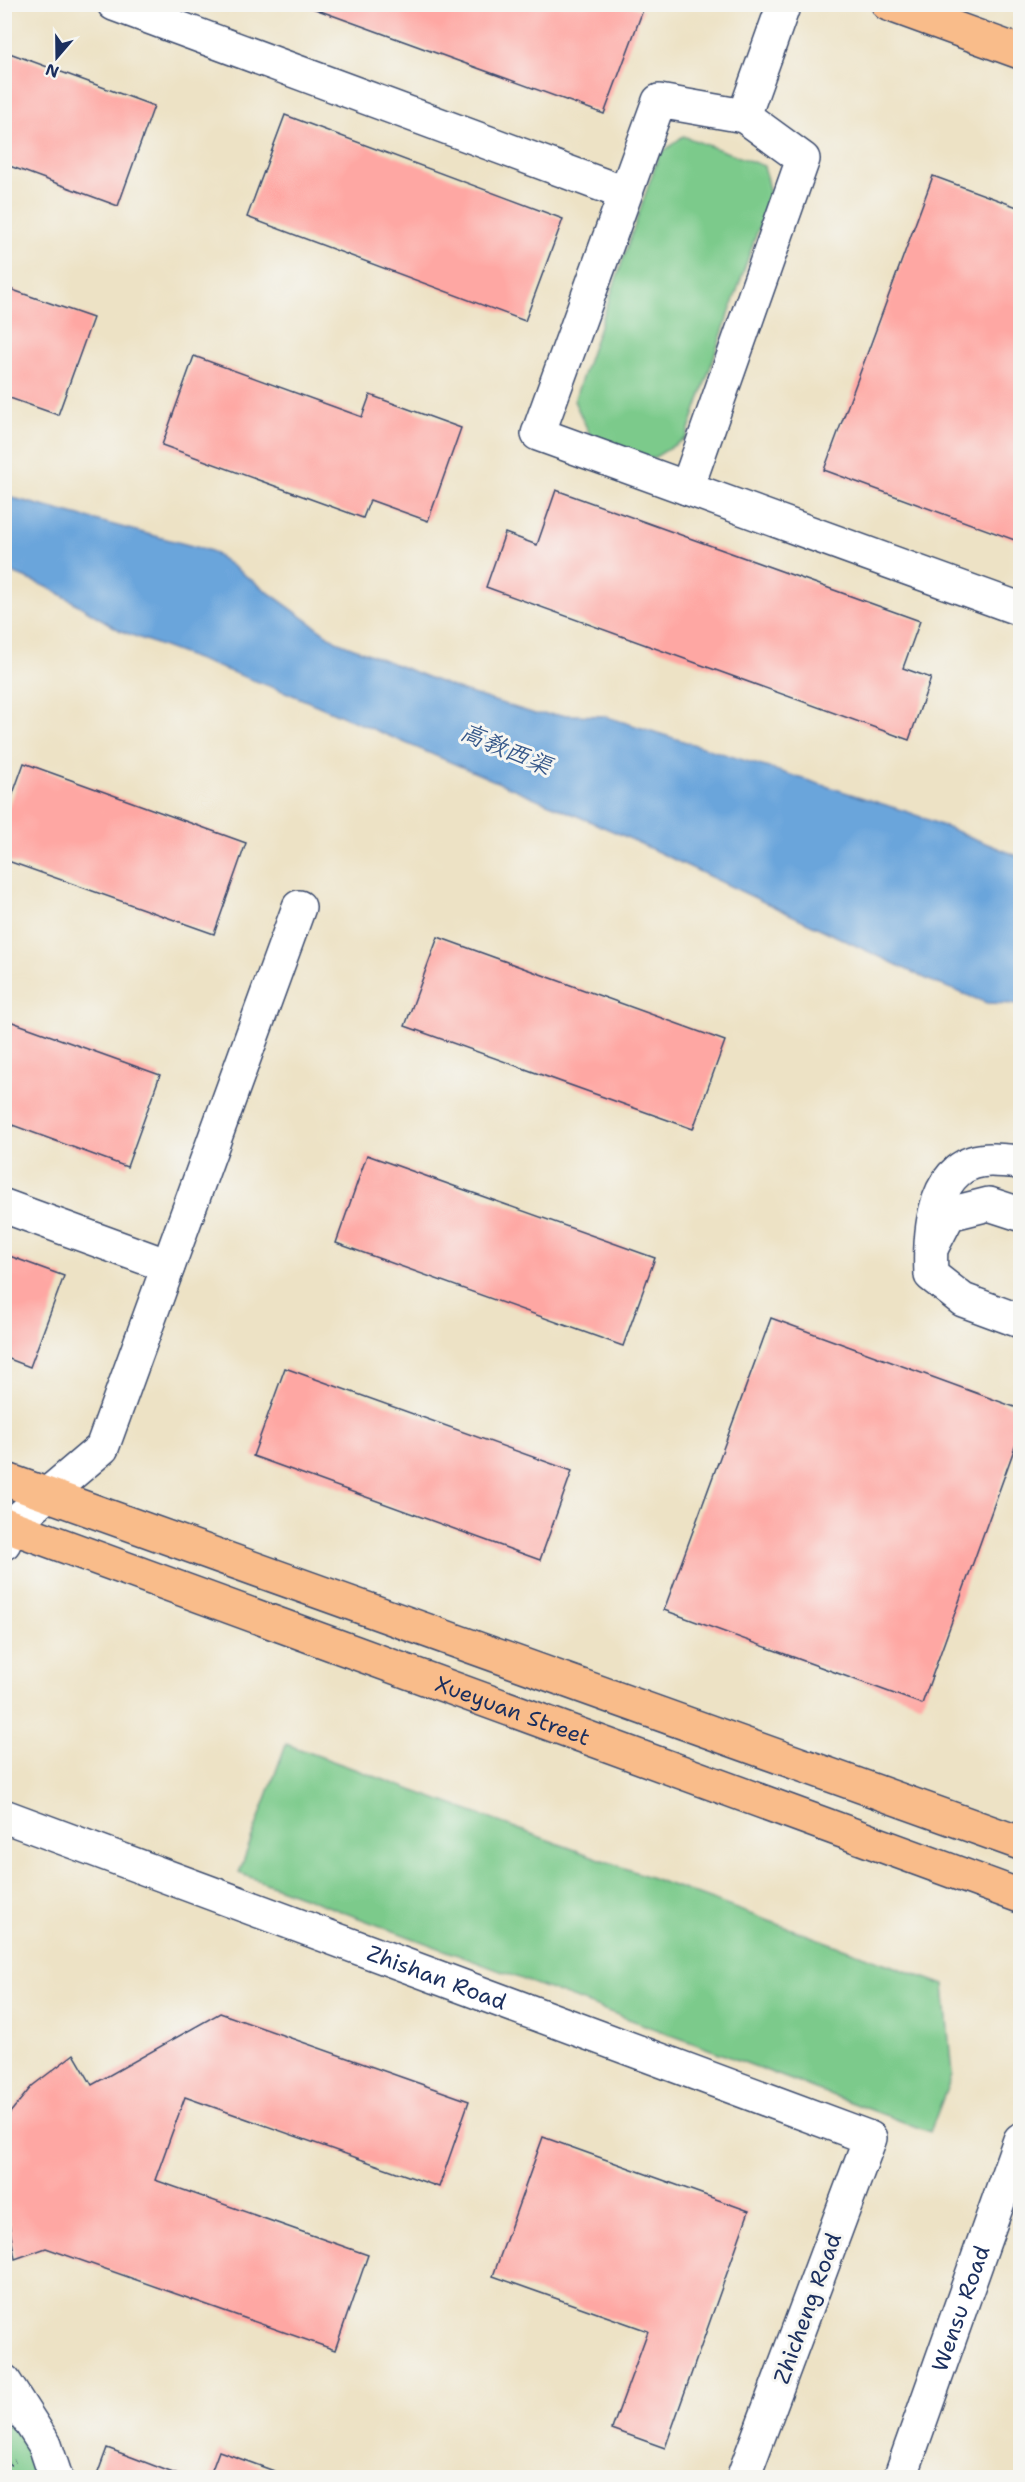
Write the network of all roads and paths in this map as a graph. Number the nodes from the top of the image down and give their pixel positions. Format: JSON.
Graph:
{"nodes":[{"id":1,"x":114,"y":4,"type":"edge"},
{"id":2,"x":784,"y":4,"type":"edge"},
{"id":3,"x":888,"y":4,"type":"edge"},
{"id":4,"x":1020,"y":52,"type":"edge"},
{"id":5,"x":744,"y":116,"type":"junction"},
{"id":6,"x":624,"y":193,"type":"junction"},
{"id":7,"x":687,"y":488,"type":"junction"},
{"id":8,"x":1020,"y":609,"type":"edge"},
{"id":9,"x":299,"y":907,"type":"dead end"},
{"id":10,"x":1020,"y":1163,"type":"edge"},
{"id":11,"x":4,"y":1206,"type":"edge"},
{"id":12,"x":1020,"y":1214,"type":"edge"},
{"id":13,"x":930,"y":1251,"type":"junction"},
{"id":14,"x":168,"y":1266,"type":"junction"},
{"id":15,"x":1020,"y":1321,"type":"edge"},
{"id":16,"x":4,"y":1479,"type":"edge"},
{"id":17,"x":47,"y":1495,"type":"junction"},
{"id":18,"x":6,"y":1531,"type":"edge"},
{"id":19,"x":5,"y":1817,"type":"edge"},
{"id":20,"x":1020,"y":1843,"type":"edge"},
{"id":21,"x":1020,"y":1896,"type":"edge"},
{"id":22,"x":870,"y":2138,"type":"joint"},
{"id":23,"x":1020,"y":2140,"type":"edge"},
{"id":24,"x":4,"y":2381,"type":"edge"},
{"id":25,"x":56,"y":2478,"type":"edge"},
{"id":26,"x":743,"y":2478,"type":"edge"},
{"id":27,"x":900,"y":2478,"type":"edge"}],
"edges":[{"from":1,"to":6,"type":"street"},
{"from":2,"to":5,"type":"street"},
{"from":3,"to":4,"type":"main road"},
{"from":5,"to":6,"type":"street"},
{"from":5,"to":7,"type":"street"},
{"from":6,"to":7,"type":"street"},
{"from":7,"to":8,"type":"street"},
{"from":9,"to":14,"type":"street"},
{"from":10,"to":13,"type":"street"},
{"from":11,"to":14,"type":"street"},
{"from":12,"to":13,"type":"street"},
{"from":13,"to":15,"type":"street"},
{"from":14,"to":17,"type":"street"},
{"from":16,"to":17,"type":"main road","name":"Xueyuan Street"},
{"from":17,"to":18,"type":"street"},
{"from":17,"to":20,"type":"main road","name":"Xueyuan Street"},
{"from":18,"to":21,"type":"main road","name":"Xueyuan Street"},
{"from":19,"to":22,"type":"street","name":"Zhishan Road"},
{"from":22,"to":26,"type":"street","name":"Zhicheng Road"},
{"from":23,"to":27,"type":"street","name":"Wensu Road"},
{"from":24,"to":25,"type":"street"}]}
